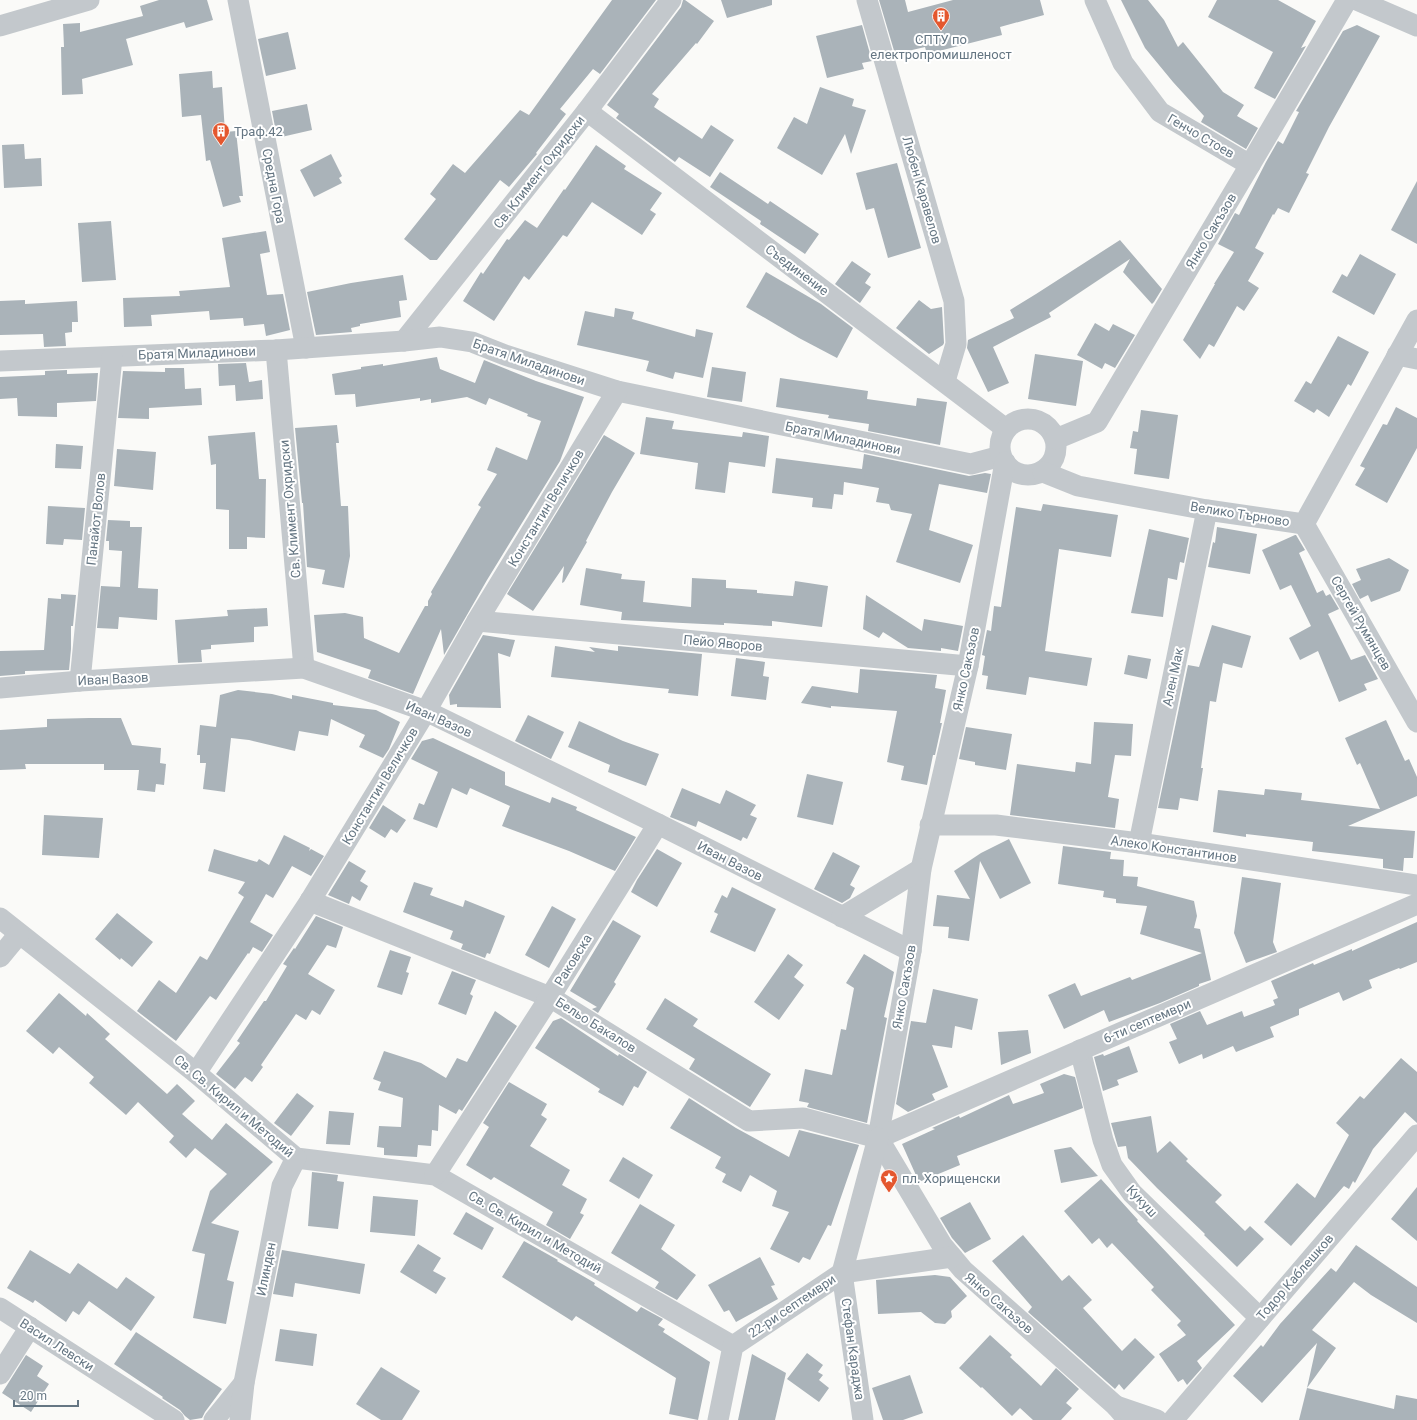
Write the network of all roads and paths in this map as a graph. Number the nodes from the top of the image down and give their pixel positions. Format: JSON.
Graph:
{"nodes":[{"id":1,"x":89,"y":0,"type":"edge"},
{"id":2,"x":238,"y":0,"type":"edge"},
{"id":3,"x":671,"y":0,"type":"edge"},
{"id":4,"x":867,"y":0,"type":"edge"},
{"id":5,"x":1095,"y":0,"type":"edge"},
{"id":6,"x":1346,"y":0,"type":"edge"},
{"id":7,"x":1357,"y":0,"type":"edge"},
{"id":8,"x":0,"y":26,"type":"edge"},
{"id":9,"x":1417,"y":26,"type":"edge"},
{"id":10,"x":587,"y":111,"type":"junction"},
{"id":11,"x":1250,"y":165,"type":"junction"},
{"id":12,"x":1417,"y":320,"type":"edge"},
{"id":13,"x":404,"y":341,"type":"junction"},
{"id":14,"x":306,"y":348,"type":"junction"},
{"id":15,"x":276,"y":350,"type":"junction"},
{"id":16,"x":1397,"y":355,"type":"junction"},
{"id":17,"x":112,"y":357,"type":"junction"},
{"id":18,"x":1417,"y":359,"type":"edge"},
{"id":19,"x":0,"y":360,"type":"edge"},
{"id":20,"x":945,"y":381,"type":"junction"},
{"id":21,"x":617,"y":391,"type":"junction"},
{"id":22,"x":1006,"y":429,"type":"junction"},
{"id":23,"x":1056,"y":439,"type":"junction"},
{"id":24,"x":1003,"y":459,"type":"junction"},
{"id":25,"x":1043,"y":472,"type":"junction"},
{"id":26,"x":1207,"y":510,"type":"junction"},
{"id":27,"x":1304,"y":524,"type":"junction"},
{"id":28,"x":478,"y":621,"type":"junction"},
{"id":29,"x":968,"y":666,"type":"junction"},
{"id":30,"x":304,"y":668,"type":"junction"},
{"id":31,"x":80,"y":681,"type":"junction"},
{"id":32,"x":0,"y":688,"type":"edge"},
{"id":33,"x":426,"y":711,"type":"junction"},
{"id":34,"x":1416,"y":716,"type":"edge"},
{"id":35,"x":658,"y":824,"type":"junction"},
{"id":36,"x":930,"y":825,"type":"junction"},
{"id":37,"x":1139,"y":843,"type":"junction"},
{"id":38,"x":921,"y":869,"type":"junction"},
{"id":39,"x":1417,"y":885,"type":"edge"},
{"id":40,"x":310,"y":901,"type":"junction"},
{"id":41,"x":1417,"y":904,"type":"edge"},
{"id":42,"x":842,"y":917,"type":"junction"},
{"id":43,"x":0,"y":918,"type":"edge"},
{"id":44,"x":19,"y":934,"type":"junction"},
{"id":45,"x":910,"y":951,"type":"junction"},
{"id":46,"x":0,"y":957,"type":"edge"},
{"id":47,"x":550,"y":997,"type":"junction"},
{"id":48,"x":1080,"y":1050,"type":"junction"},
{"id":49,"x":196,"y":1073,"type":"junction"},
{"id":50,"x":878,"y":1138,"type":"junction"},
{"id":51,"x":1415,"y":1140,"type":"edge"},
{"id":52,"x":296,"y":1158,"type":"junction"},
{"id":53,"x":435,"y":1175,"type":"junction"},
{"id":54,"x":952,"y":1257,"type":"junction"},
{"id":55,"x":842,"y":1273,"type":"junction"},
{"id":56,"x":0,"y":1308,"type":"edge"},
{"id":57,"x":1260,"y":1318,"type":"junction"},
{"id":58,"x":30,"y":1327,"type":"junction"},
{"id":59,"x":733,"y":1346,"type":"junction"},
{"id":60,"x":0,"y":1374,"type":"edge"},
{"id":61,"x":244,"y":1382,"type":"junction"},
{"id":62,"x":1122,"y":1413,"type":"edge"},
{"id":63,"x":174,"y":1420,"type":"edge"},
{"id":64,"x":214,"y":1420,"type":"edge"},
{"id":65,"x":240,"y":1420,"type":"edge"},
{"id":66,"x":718,"y":1420,"type":"edge"},
{"id":67,"x":863,"y":1420,"type":"edge"},
{"id":68,"x":1157,"y":1420,"type":"edge"},
{"id":69,"x":1173,"y":1420,"type":"edge"}],
"edges":[{"from":1,"to":8,"type":"street"},
{"from":2,"to":14,"type":"street","name":"Средна Гора"},
{"from":3,"to":10,"type":"street","name":"Св. Климент Охридски"},
{"from":4,"to":20,"type":"street","name":"Любен Каравелов"},
{"from":5,"to":11,"type":"street","name":"Генчо Стоев"},
{"from":6,"to":11,"type":"street","name":"Янко Сакъзов"},
{"from":7,"to":9,"type":"street"},
{"from":10,"to":13,"type":"street","name":"Св. Климент Охридски"},
{"from":10,"to":20,"type":"street","name":"Съединение"},
{"from":11,"to":23,"type":"street","name":"Янко Сакъзов"},
{"from":12,"to":16,"type":"street","name":"Велико Търново"},
{"from":13,"to":14,"type":"street","name":"Братя Миладинови"},
{"from":13,"to":21,"type":"street","name":"Братя Миладинови"},
{"from":14,"to":15,"type":"street","name":"Братя Миладинови"},
{"from":15,"to":17,"type":"street","name":"Братя Миладинови"},
{"from":15,"to":30,"type":"street","name":"Св. Климент Охридски"},
{"from":16,"to":18,"type":"street"},
{"from":16,"to":27,"type":"street","name":"Велико Търново"},
{"from":17,"to":19,"type":"street","name":"Братя Миладинови"},
{"from":17,"to":31,"type":"street","name":"Панайот Волов"},
{"from":20,"to":22,"type":"street","name":"Съединение"},
{"from":21,"to":24,"type":"street","name":"Братя Миладинови"},
{"from":21,"to":28,"type":"street","name":"Константин Величков"},
{"from":22,"to":23,"type":"street"},
{"from":22,"to":24,"type":"street"},
{"from":23,"to":25,"type":"street"},
{"from":24,"to":25,"type":"street"},
{"from":24,"to":29,"type":"street","name":"Янко Сакъзов"},
{"from":25,"to":26,"type":"street","name":"Велико Търново"},
{"from":26,"to":27,"type":"street","name":"Велико Търново"},
{"from":26,"to":37,"type":"street","name":"Ален Мак"},
{"from":27,"to":34,"type":"street","name":"Сергей Румянцев"},
{"from":28,"to":29,"type":"street","name":"Пейо Яворов"},
{"from":28,"to":33,"type":"street","name":"Константин Величков"},
{"from":29,"to":36,"type":"street","name":"Янко Сакъзов"},
{"from":30,"to":31,"type":"street","name":"Иван Вазов"},
{"from":30,"to":33,"type":"street","name":"Иван Вазов"},
{"from":31,"to":32,"type":"street","name":"Иван Вазов"},
{"from":33,"to":35,"type":"street","name":"Иван Вазов"},
{"from":33,"to":40,"type":"street","name":"Константин Величков"},
{"from":35,"to":42,"type":"street","name":"Иван Вазов"},
{"from":35,"to":47,"type":"street","name":"Раковска"},
{"from":36,"to":37,"type":"street","name":"Алеко Константинов"},
{"from":36,"to":38,"type":"street","name":"Янко Сакъзов"},
{"from":37,"to":39,"type":"street","name":"Алеко Константинов"},
{"from":38,"to":42,"type":"street"},
{"from":38,"to":45,"type":"street","name":"Янко Сакъзов"},
{"from":40,"to":47,"type":"street","name":"Бельо Бакалов"},
{"from":40,"to":49,"type":"street","name":"Константин Величков"},
{"from":41,"to":48,"type":"street","name":"6-ти септември"},
{"from":42,"to":45,"type":"street","name":"Иван Вазов"},
{"from":43,"to":44,"type":"street","name":"Св. Св. Кирил и Методий"},
{"from":44,"to":46,"type":"street"},
{"from":44,"to":49,"type":"street","name":"Св. Св. Кирил и Методий"},
{"from":45,"to":50,"type":"street","name":"Янко Сакъзов"},
{"from":47,"to":50,"type":"street","name":"Бельо Бакалов"},
{"from":47,"to":53,"type":"street","name":"Раковска"},
{"from":48,"to":50,"type":"street","name":"6-ти септември"},
{"from":48,"to":57,"type":"street","name":"Кукуш"},
{"from":49,"to":52,"type":"street","name":"Св. Св. Кирил и Методий"},
{"from":50,"to":54,"type":"street","name":"Янко Сакъзов"},
{"from":50,"to":55,"type":"street","name":"Стефан Караджа"},
{"from":51,"to":57,"type":"street","name":"Тодор Каблешков"},
{"from":52,"to":53,"type":"street","name":"Св. Св. Кирил и Методий"},
{"from":52,"to":61,"type":"street","name":"Илинден"},
{"from":53,"to":59,"type":"street","name":"Св. Св. Кирил и Методий"},
{"from":54,"to":55,"type":"street","name":"22-ри септември"},
{"from":54,"to":62,"type":"street","name":"Янко Сакъзов"},
{"from":55,"to":59,"type":"street","name":"22-ри септември"},
{"from":55,"to":67,"type":"street","name":"Стефан Караджа"},
{"from":56,"to":58,"type":"street","name":"Васил Левски"},
{"from":57,"to":69,"type":"street","name":"Тодор Каблешков"},
{"from":58,"to":60,"type":"street"},
{"from":58,"to":63,"type":"street","name":"Васил Левски"},
{"from":59,"to":66,"type":"street"},
{"from":61,"to":64,"type":"street","name":"Илинден"},
{"from":61,"to":65,"type":"street","name":"Илинден"},
{"from":62,"to":68,"type":"street"}]}
